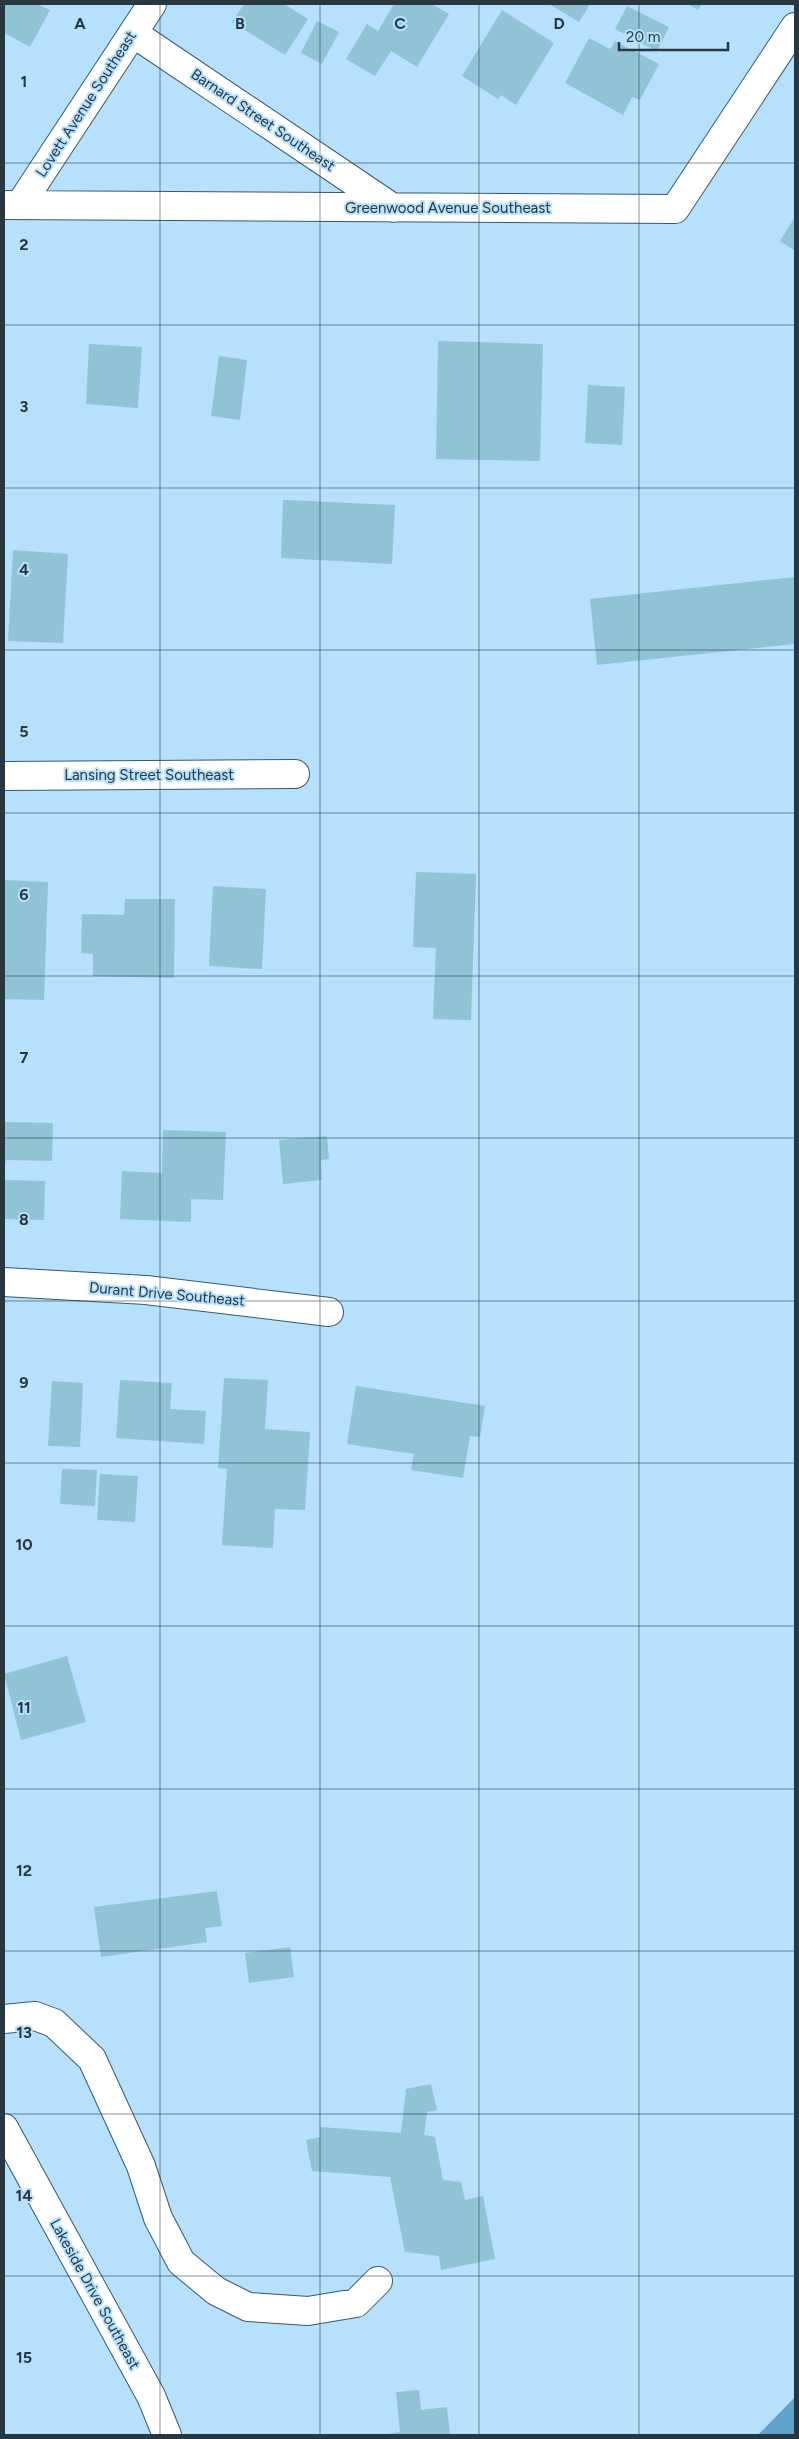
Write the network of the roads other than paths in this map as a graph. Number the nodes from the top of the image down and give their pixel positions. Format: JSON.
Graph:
{"nodes":[{"id":1,"x":152,"y":4,"type":"edge"},
{"id":2,"x":795,"y":27,"type":"edge"},
{"id":3,"x":133,"y":33,"type":"junction"},
{"id":4,"x":12,"y":205,"type":"edge"},
{"id":5,"x":393,"y":208,"type":"junction"},
{"id":6,"x":295,"y":774,"type":"dead end"},
{"id":7,"x":4,"y":776,"type":"edge"},
{"id":8,"x":4,"y":1282,"type":"edge"},
{"id":9,"x":329,"y":1312,"type":"dead end"},
{"id":10,"x":4,"y":2019,"type":"edge"},
{"id":11,"x":4,"y":2128,"type":"edge"},
{"id":12,"x":378,"y":2281,"type":"dead end"},
{"id":13,"x":167,"y":2435,"type":"edge"}],
"edges":[{"from":1,"to":3,"type":"street","name":"Lovett Avenue Southeast"},
{"from":2,"to":5,"type":"street","name":"Greenwood Avenue Southeast"},
{"from":3,"to":4,"type":"street","name":"Lovett Avenue Southeast"},
{"from":3,"to":5,"type":"street","name":"Barnard Street Southeast"},
{"from":4,"to":5,"type":"street","name":"Greenwood Avenue Southeast"},
{"from":6,"to":7,"type":"street","name":"Lansing Street Southeast"},
{"from":8,"to":9,"type":"street","name":"Durant Drive Southeast"},
{"from":10,"to":12,"type":"street"},
{"from":11,"to":13,"type":"street","name":"Lakeside Drive Southeast"}]}
